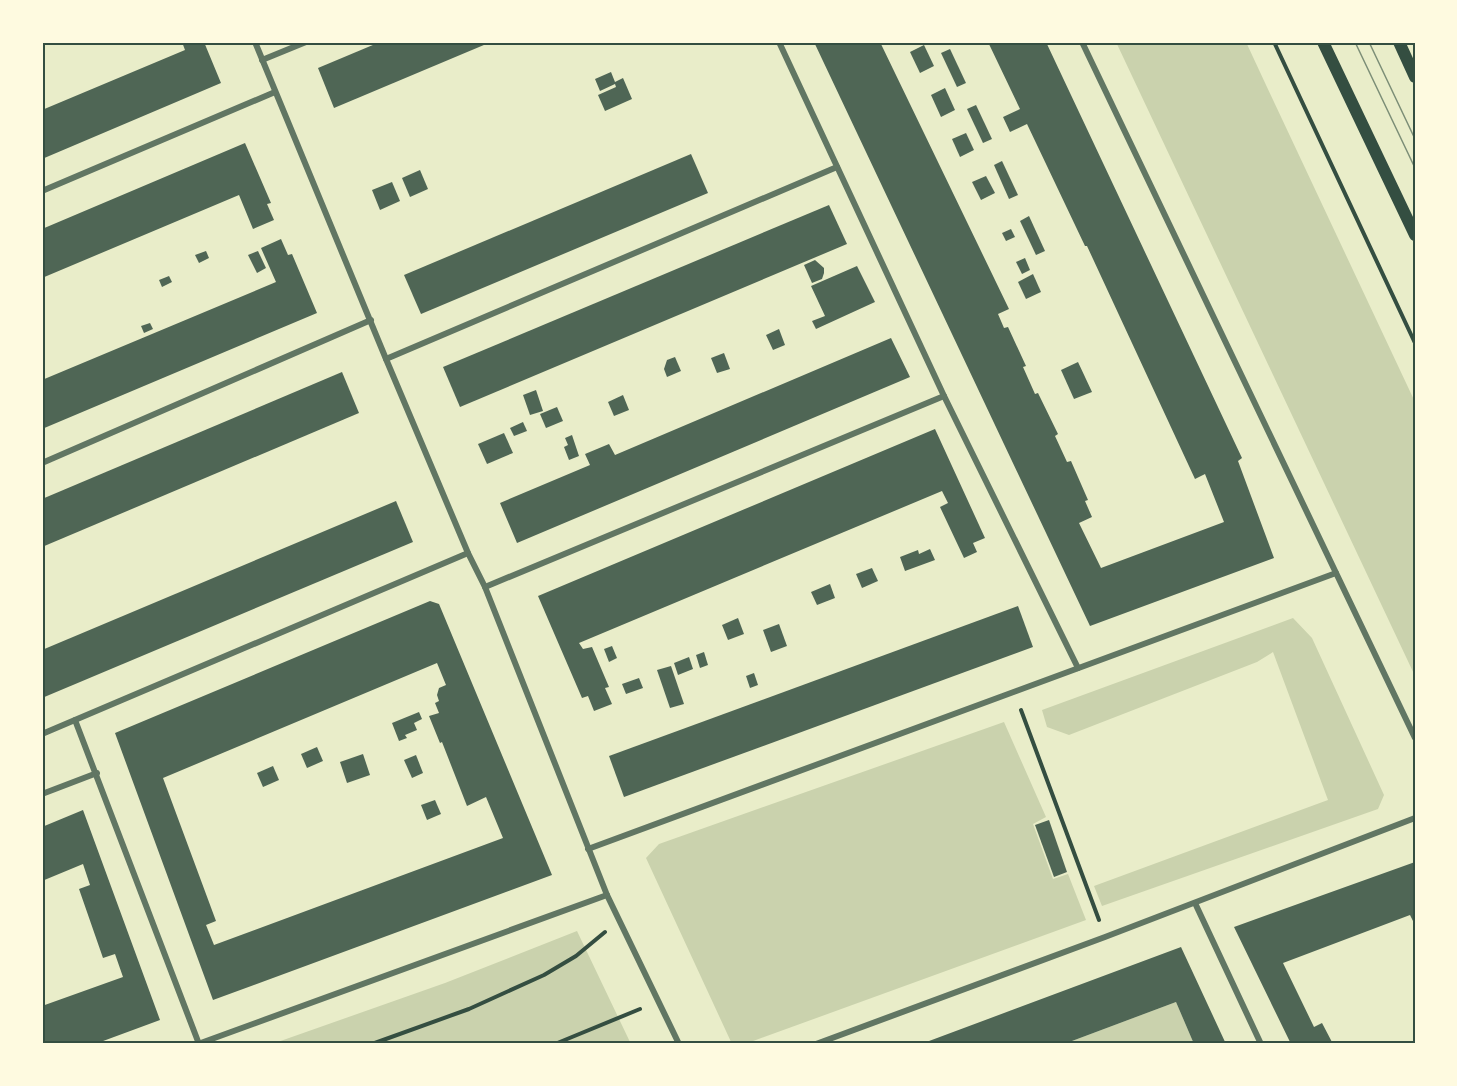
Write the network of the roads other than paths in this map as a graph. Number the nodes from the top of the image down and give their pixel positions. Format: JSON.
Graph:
{"nodes":[{"id":1,"x":255,"y":42,"type":"edge"},
{"id":2,"x":306,"y":42,"type":"edge"},
{"id":3,"x":779,"y":42,"type":"edge"},
{"id":4,"x":1082,"y":42,"type":"edge"},
{"id":5,"x":1323,"y":42,"type":"edge"},
{"id":6,"x":1399,"y":42,"type":"edge"},
{"id":7,"x":262,"y":60,"type":"junction"},
{"id":8,"x":1415,"y":77,"type":"edge"},
{"id":9,"x":275,"y":92,"type":"junction"},
{"id":10,"x":837,"y":167,"type":"junction"},
{"id":11,"x":42,"y":190,"type":"edge"},
{"id":12,"x":1415,"y":235,"type":"edge"},
{"id":13,"x":371,"y":320,"type":"junction"},
{"id":14,"x":386,"y":359,"type":"junction"},
{"id":15,"x":944,"y":396,"type":"junction"},
{"id":16,"x":42,"y":463,"type":"edge"},
{"id":17,"x":468,"y":553,"type":"junction"},
{"id":18,"x":1336,"y":573,"type":"junction"},
{"id":19,"x":484,"y":587,"type":"junction"},
{"id":20,"x":1078,"y":668,"type":"junction"},
{"id":21,"x":75,"y":720,"type":"junction"},
{"id":22,"x":42,"y":734,"type":"edge"},
{"id":23,"x":1415,"y":738,"type":"edge"},
{"id":24,"x":97,"y":773,"type":"junction"},
{"id":25,"x":42,"y":795,"type":"edge"},
{"id":26,"x":1415,"y":818,"type":"edge"},
{"id":27,"x":588,"y":849,"type":"junction"},
{"id":28,"x":607,"y":895,"type":"junction"},
{"id":29,"x":1195,"y":903,"type":"junction"},
{"id":30,"x":678,"y":1042,"type":"edge"},
{"id":31,"x":198,"y":1044,"type":"edge"},
{"id":32,"x":669,"y":1044,"type":"edge"},
{"id":33,"x":816,"y":1044,"type":"edge"},
{"id":34,"x":1261,"y":1044,"type":"edge"}],
"edges":[{"from":1,"to":7,"type":"street"},
{"from":2,"to":7,"type":"street"},
{"from":3,"to":10,"type":"street"},
{"from":4,"to":18,"type":"street"},
{"from":5,"to":12,"type":"main road"},
{"from":6,"to":8,"type":"main road"},
{"from":7,"to":9,"type":"street"},
{"from":9,"to":11,"type":"street"},
{"from":9,"to":13,"type":"street"},
{"from":10,"to":14,"type":"street"},
{"from":10,"to":15,"type":"street"},
{"from":13,"to":14,"type":"street"},
{"from":13,"to":16,"type":"street"},
{"from":14,"to":17,"type":"street"},
{"from":15,"to":19,"type":"street"},
{"from":15,"to":20,"type":"street"},
{"from":17,"to":19,"type":"street"},
{"from":17,"to":21,"type":"street"},
{"from":18,"to":20,"type":"street"},
{"from":18,"to":23,"type":"street"},
{"from":19,"to":27,"type":"street"},
{"from":20,"to":27,"type":"street"},
{"from":21,"to":22,"type":"street"},
{"from":21,"to":24,"type":"street"},
{"from":24,"to":25,"type":"street"},
{"from":24,"to":31,"type":"street"},
{"from":26,"to":29,"type":"street"},
{"from":27,"to":28,"type":"street"},
{"from":28,"to":30,"type":"street"},
{"from":28,"to":31,"type":"street"},
{"from":29,"to":33,"type":"street"},
{"from":29,"to":34,"type":"street"},
{"from":30,"to":32,"type":"street"}]}
